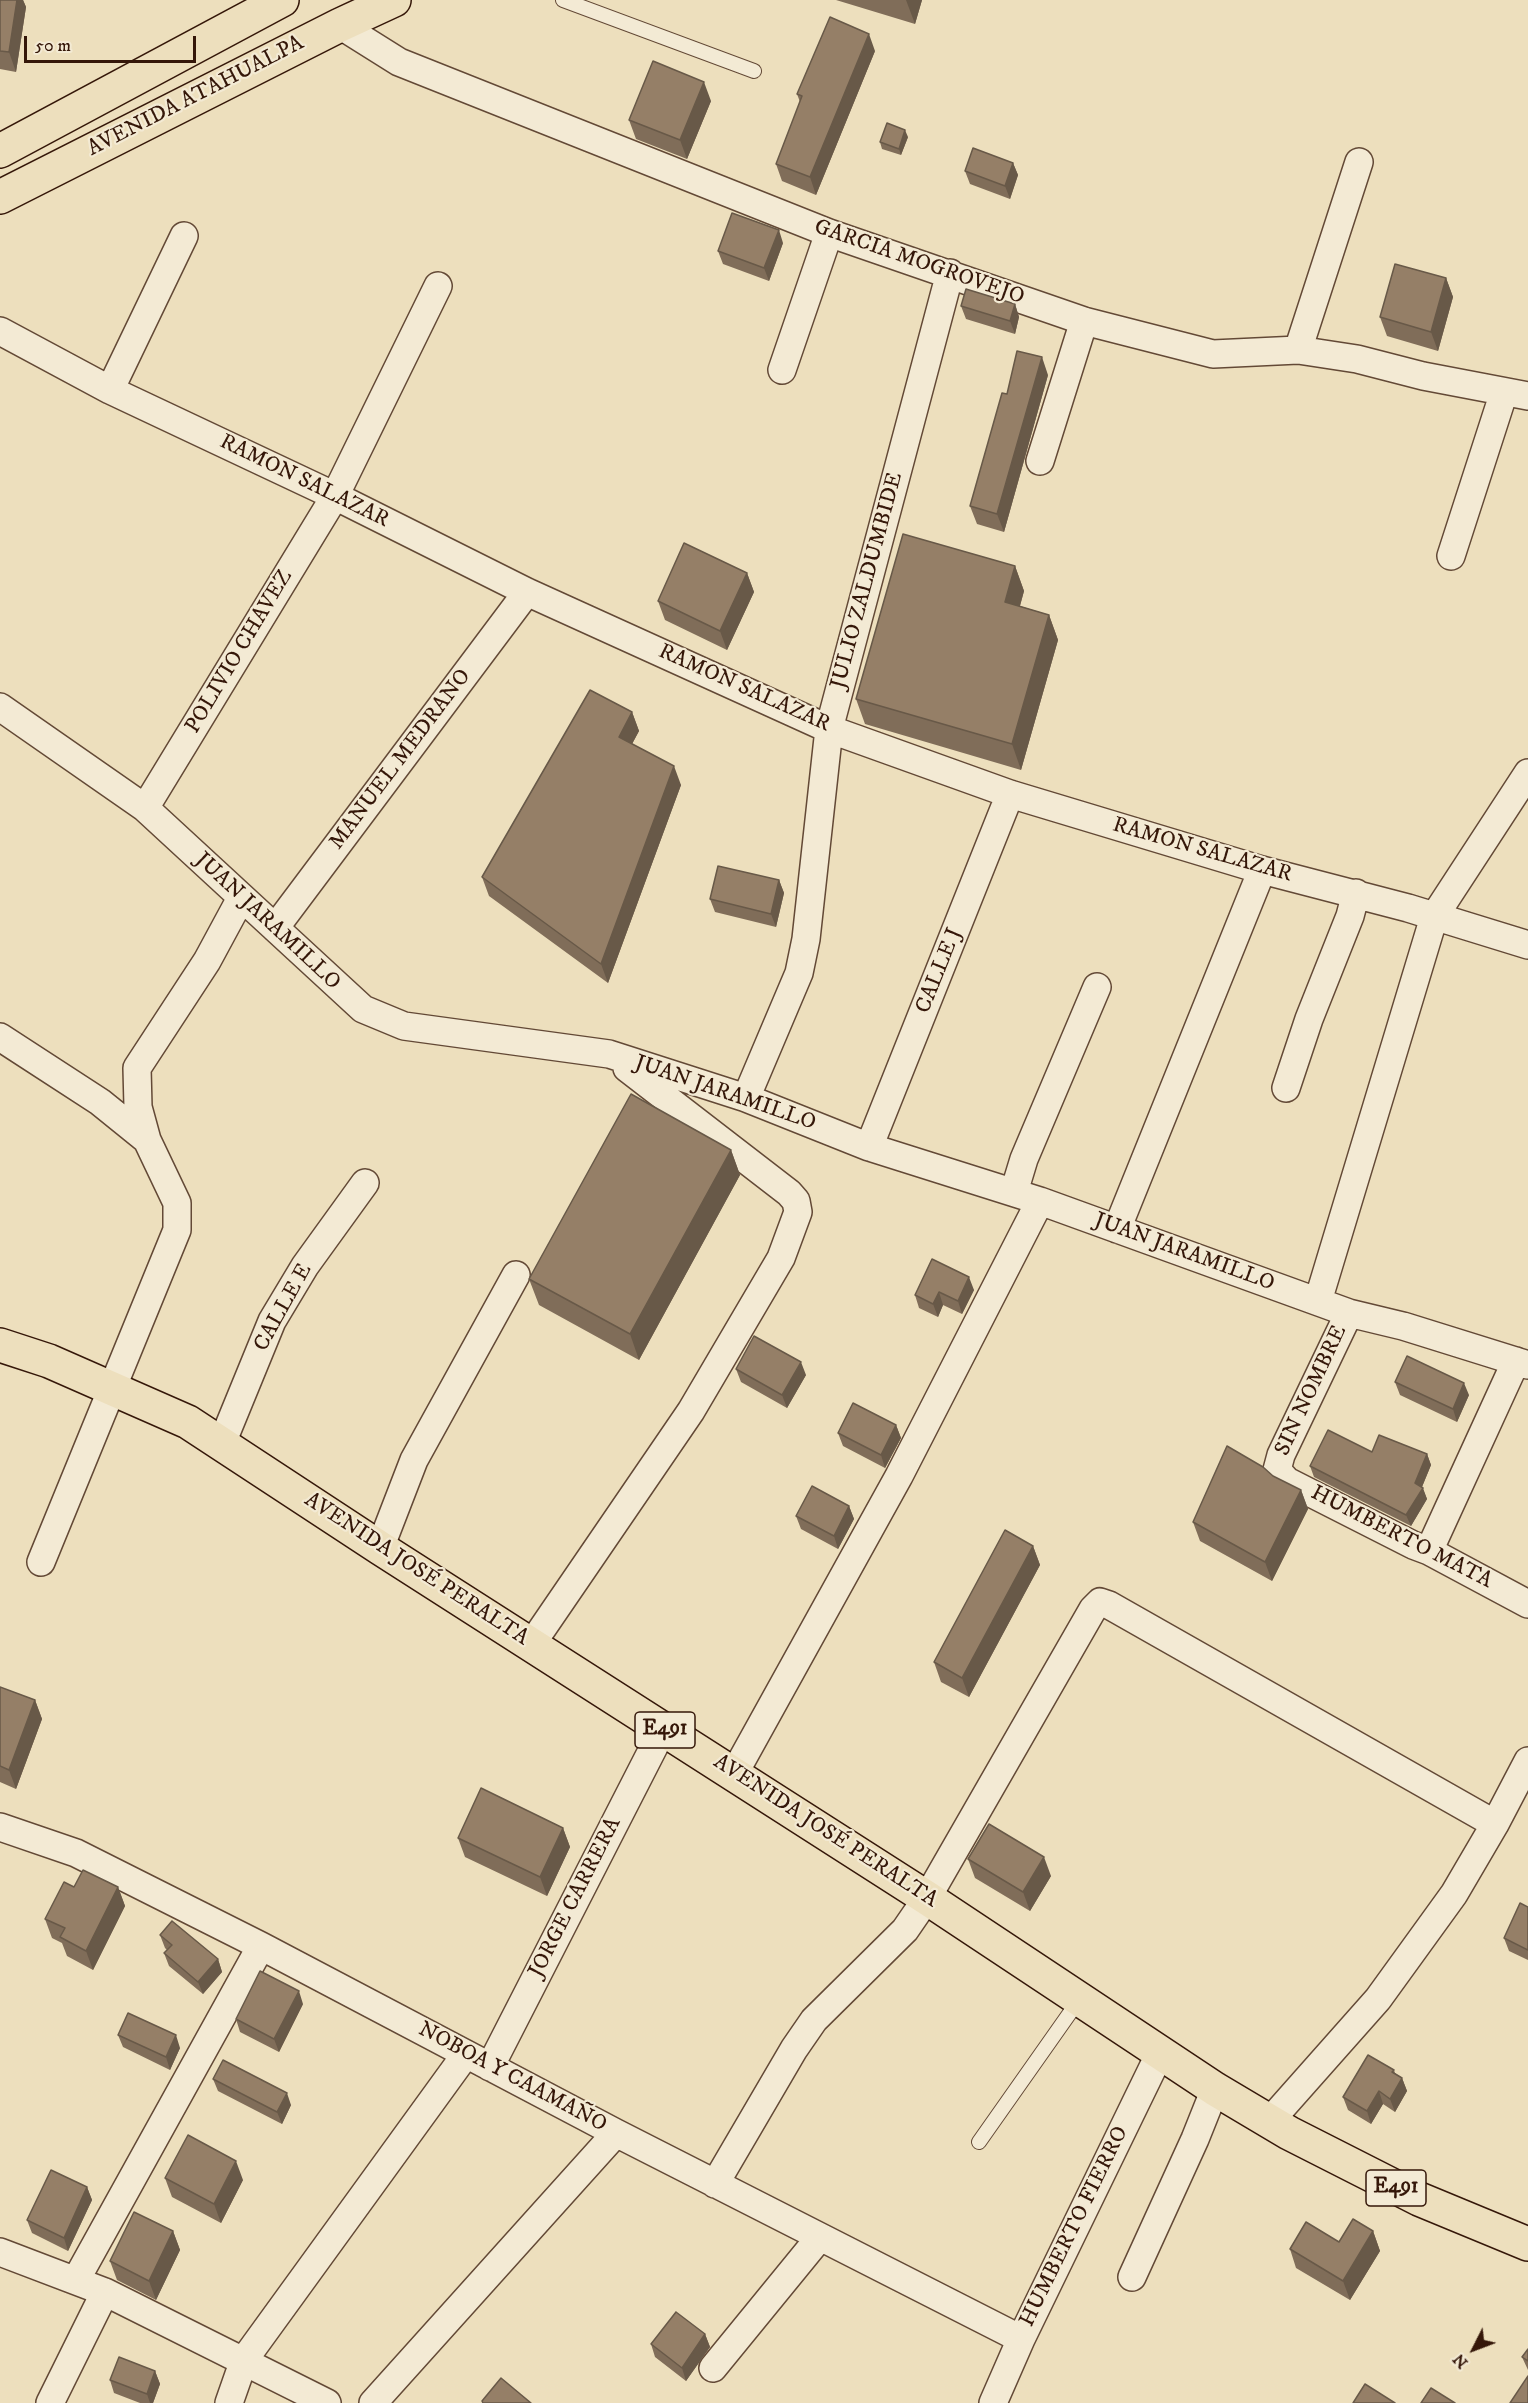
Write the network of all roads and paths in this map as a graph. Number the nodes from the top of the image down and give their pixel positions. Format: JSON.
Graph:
{"nodes":[{"id":1,"x":282,"y":0,"type":"edge"},
{"id":2,"x":394,"y":0,"type":"edge"},
{"id":3,"x":562,"y":0,"type":"edge"},
{"id":4,"x":340,"y":25,"type":"junction"},
{"id":5,"x":754,"y":71,"type":"dead end"},
{"id":6,"x":0,"y":150,"type":"edge"},
{"id":7,"x":1359,"y":162,"type":"dead end"},
{"id":8,"x":0,"y":197,"type":"edge"},
{"id":9,"x":829,"y":233,"type":"junction"},
{"id":10,"x":184,"y":236,"type":"dead end"},
{"id":11,"x":950,"y":273,"type":"junction"},
{"id":12,"x":438,"y":286,"type":"dead end"},
{"id":13,"x":1084,"y":321,"type":"junction"},
{"id":14,"x":0,"y":331,"type":"edge"},
{"id":15,"x":1298,"y":350,"type":"junction"},
{"id":16,"x":782,"y":370,"type":"dead end"},
{"id":17,"x":110,"y":390,"type":"junction"},
{"id":18,"x":1516,"y":394,"type":"edge"},
{"id":19,"x":1040,"y":461,"type":"dead end"},
{"id":20,"x":335,"y":496,"type":"junction"},
{"id":21,"x":1450,"y":555,"type":"dead end"},
{"id":22,"x":527,"y":592,"type":"junction"},
{"id":23,"x":0,"y":707,"type":"edge"},
{"id":24,"x":829,"y":729,"type":"junction"},
{"id":25,"x":1528,"y":773,"type":"edge"},
{"id":26,"x":1010,"y":794,"type":"junction"},
{"id":27,"x":145,"y":808,"type":"junction"},
{"id":28,"x":1262,"y":870,"type":"junction"},
{"id":29,"x":1356,"y":893,"type":"junction"},
{"id":30,"x":241,"y":898,"type":"junction"},
{"id":31,"x":1434,"y":917,"type":"junction"},
{"id":32,"x":275,"y":928,"type":"junction"},
{"id":33,"x":1528,"y":945,"type":"edge"},
{"id":34,"x":1097,"y":987,"type":"dead end"},
{"id":35,"x":0,"y":1037,"type":"edge"},
{"id":36,"x":609,"y":1054,"type":"junction"},
{"id":37,"x":1287,"y":1088,"type":"dead end"},
{"id":38,"x":746,"y":1098,"type":"junction"},
{"id":39,"x":147,"y":1140,"type":"junction"},
{"id":40,"x":869,"y":1147,"type":"junction"},
{"id":41,"x":365,"y":1184,"type":"dead end"},
{"id":42,"x":1014,"y":1192,"type":"junction"},
{"id":43,"x":1040,"y":1201,"type":"junction"},
{"id":44,"x":1117,"y":1229,"type":"junction"},
{"id":45,"x":516,"y":1275,"type":"dead end"},
{"id":46,"x":1318,"y":1301,"type":"junction"},
{"id":47,"x":1348,"y":1313,"type":"junction"},
{"id":48,"x":0,"y":1345,"type":"edge"},
{"id":49,"x":1522,"y":1363,"type":"edge"},
{"id":50,"x":113,"y":1389,"type":"junction"},
{"id":51,"x":222,"y":1443,"type":"junction"},
{"id":52,"x":1277,"y":1470,"type":"joint"},
{"id":53,"x":380,"y":1548,"type":"junction"},
{"id":54,"x":1429,"y":1551,"type":"junction"},
{"id":55,"x":40,"y":1562,"type":"dead end"},
{"id":56,"x":1528,"y":1604,"type":"edge"},
{"id":57,"x":531,"y":1645,"type":"junction"},
{"id":58,"x":663,"y":1729,"type":"junction"},
{"id":59,"x":1528,"y":1761,"type":"edge"},
{"id":60,"x":734,"y":1774,"type":"junction"},
{"id":61,"x":1495,"y":1824,"type":"junction"},
{"id":62,"x":0,"y":1827,"type":"edge"},
{"id":63,"x":927,"y":1898,"type":"junction"},
{"id":64,"x":261,"y":1946,"type":"junction"},
{"id":65,"x":1079,"y":2000,"type":"junction"},
{"id":66,"x":1160,"y":2053,"type":"junction"},
{"id":67,"x":466,"y":2054,"type":"junction"},
{"id":68,"x":490,"y":2067,"type":"junction"},
{"id":69,"x":1215,"y":2089,"type":"junction"},
{"id":70,"x":1269,"y":2122,"type":"junction"},
{"id":71,"x":616,"y":2133,"type":"junction"},
{"id":72,"x":979,"y":2142,"type":"dead end"},
{"id":73,"x":715,"y":2184,"type":"junction"},
{"id":74,"x":820,"y":2237,"type":"junction"},
{"id":75,"x":1528,"y":2244,"type":"edge"},
{"id":76,"x":0,"y":2252,"type":"edge"},
{"id":77,"x":1132,"y":2277,"type":"dead end"},
{"id":78,"x":76,"y":2280,"type":"junction"},
{"id":79,"x":105,"y":2292,"type":"junction"},
{"id":80,"x":1021,"y":2339,"type":"junction"},
{"id":81,"x":244,"y":2360,"type":"junction"},
{"id":82,"x":713,"y":2368,"type":"dead end"},
{"id":83,"x":50,"y":2403,"type":"edge"},
{"id":84,"x":229,"y":2403,"type":"edge"},
{"id":85,"x":327,"y":2403,"type":"edge"},
{"id":86,"x":374,"y":2403,"type":"edge"},
{"id":87,"x":993,"y":2403,"type":"edge"}],
"edges":[{"from":1,"to":6,"type":"highway","name":"AVENIDA ATAHUALPA"},
{"from":2,"to":4,"type":"highway","name":"AVENIDA ATAHUALPA"},
{"from":3,"to":5,"type":"lane"},
{"from":4,"to":8,"type":"highway","name":"AVENIDA ATAHUALPA"},
{"from":4,"to":9,"type":"street","name":"GARCIA MOGROVEJO"},
{"from":7,"to":15,"type":"street"},
{"from":9,"to":11,"type":"street","name":"GARCIA MOGROVEJO"},
{"from":9,"to":16,"type":"street"},
{"from":10,"to":17,"type":"street"},
{"from":11,"to":13,"type":"street","name":"GARCIA MOGROVEJO"},
{"from":11,"to":24,"type":"street","name":"JULIO ZALDUMBIDE"},
{"from":12,"to":20,"type":"street","name":"POLIVIO CHAVEZ"},
{"from":13,"to":15,"type":"street","name":"GARCIA MOGROVEJO"},
{"from":13,"to":19,"type":"street"},
{"from":14,"to":17,"type":"street","name":"RAMON SALAZAR"},
{"from":15,"to":18,"type":"street","name":"GARCIA MOGROVEJO"},
{"from":17,"to":20,"type":"street","name":"RAMON SALAZAR"},
{"from":18,"to":21,"type":"street"},
{"from":20,"to":22,"type":"street","name":"RAMON SALAZAR"},
{"from":20,"to":27,"type":"street","name":"POLIVIO CHAVEZ"},
{"from":22,"to":24,"type":"street","name":"RAMON SALAZAR"},
{"from":22,"to":32,"type":"street","name":"MANUEL MEDRANO"},
{"from":23,"to":27,"type":"street","name":"JUAN JARAMILLO"},
{"from":24,"to":26,"type":"street","name":"RAMON SALAZAR"},
{"from":24,"to":38,"type":"street","name":"JULIO ZALDUMBIDE"},
{"from":25,"to":31,"type":"street"},
{"from":26,"to":28,"type":"street","name":"RAMON SALAZAR"},
{"from":26,"to":40,"type":"street","name":"CALLE J"},
{"from":27,"to":30,"type":"street","name":"JUAN JARAMILLO"},
{"from":28,"to":29,"type":"street","name":"RAMON SALAZAR"},
{"from":28,"to":44,"type":"street"},
{"from":29,"to":31,"type":"street","name":"RAMON SALAZAR"},
{"from":29,"to":37,"type":"street"},
{"from":30,"to":32,"type":"street","name":"JUAN JARAMILLO"},
{"from":30,"to":39,"type":"street"},
{"from":31,"to":33,"type":"street","name":"RAMON SALAZAR"},
{"from":31,"to":46,"type":"street"},
{"from":32,"to":36,"type":"street","name":"JUAN JARAMILLO"},
{"from":34,"to":42,"type":"street"},
{"from":35,"to":39,"type":"street"},
{"from":36,"to":38,"type":"street","name":"JUAN JARAMILLO"},
{"from":36,"to":57,"type":"street"},
{"from":38,"to":40,"type":"street","name":"JUAN JARAMILLO"},
{"from":39,"to":50,"type":"street"},
{"from":40,"to":42,"type":"street","name":"JUAN JARAMILLO"},
{"from":41,"to":51,"type":"street","name":"CALLE E"},
{"from":42,"to":43,"type":"street","name":"JUAN JARAMILLO"},
{"from":43,"to":44,"type":"street","name":"JUAN JARAMILLO"},
{"from":43,"to":60,"type":"street"},
{"from":44,"to":46,"type":"street","name":"JUAN JARAMILLO"},
{"from":45,"to":53,"type":"street"},
{"from":46,"to":47,"type":"street","name":"JUAN JARAMILLO"},
{"from":47,"to":49,"type":"street","name":"JUAN JARAMILLO"},
{"from":47,"to":52,"type":"street","name":"SIN NOMBRE"},
{"from":48,"to":50,"type":"highway","name":"AVENIDA JOSÉ PERALTA","number":"E491"},
{"from":49,"to":54,"type":"street"},
{"from":50,"to":51,"type":"highway","name":"AVENIDA JOSÉ PERALTA","number":"E491"},
{"from":50,"to":55,"type":"street"},
{"from":51,"to":53,"type":"highway","name":"AVENIDA JOSÉ PERALTA","number":"E491"},
{"from":52,"to":54,"type":"street","name":"HUMBERTO MATA"},
{"from":53,"to":57,"type":"highway","name":"AVENIDA JOSÉ PERALTA","number":"E491"},
{"from":54,"to":56,"type":"street","name":"HUMBERTO MATA"},
{"from":57,"to":58,"type":"highway","name":"AVENIDA JOSÉ PERALTA","number":"E491"},
{"from":58,"to":60,"type":"highway","name":"AVENIDA JOSÉ PERALTA","number":"E491"},
{"from":58,"to":68,"type":"street","name":"JORGE CARRERA"},
{"from":59,"to":61,"type":"street"},
{"from":60,"to":63,"type":"highway","name":"AVENIDA JOSÉ PERALTA","number":"E491"},
{"from":61,"to":63,"type":"street"},
{"from":61,"to":70,"type":"street"},
{"from":62,"to":64,"type":"street","name":"NOBOA Y CAAMAÑO"},
{"from":63,"to":65,"type":"highway","name":"AVENIDA JOSÉ PERALTA","number":"E491"},
{"from":63,"to":73,"type":"street"},
{"from":64,"to":67,"type":"street","name":"NOBOA Y CAAMAÑO"},
{"from":64,"to":78,"type":"street"},
{"from":65,"to":66,"type":"highway","name":"AVENIDA JOSÉ PERALTA","number":"E491"},
{"from":65,"to":72,"type":"lane"},
{"from":66,"to":69,"type":"highway","name":"AVENIDA JOSÉ PERALTA","number":"E491"},
{"from":66,"to":80,"type":"street","name":"HUMBERTO FIERRO"},
{"from":67,"to":68,"type":"street","name":"NOBOA Y CAAMAÑO"},
{"from":67,"to":81,"type":"street"},
{"from":68,"to":71,"type":"street","name":"NOBOA Y CAAMAÑO"},
{"from":69,"to":70,"type":"highway","name":"AVENIDA JOSÉ PERALTA","number":"E491"},
{"from":69,"to":77,"type":"street"},
{"from":70,"to":75,"type":"highway","name":"AVENIDA JOSÉ PERALTA","number":"E491"},
{"from":71,"to":73,"type":"street","name":"NOBOA Y CAAMAÑO"},
{"from":71,"to":86,"type":"street"},
{"from":73,"to":74,"type":"street","name":"NOBOA Y CAAMAÑO"},
{"from":74,"to":80,"type":"street","name":"NOBOA Y CAAMAÑO"},
{"from":74,"to":82,"type":"street"},
{"from":76,"to":78,"type":"street"},
{"from":78,"to":79,"type":"street"},
{"from":79,"to":81,"type":"street"},
{"from":79,"to":83,"type":"street"},
{"from":80,"to":87,"type":"street","name":"HUMBERTO FIERRO"},
{"from":81,"to":84,"type":"street"},
{"from":81,"to":85,"type":"street"}]}
